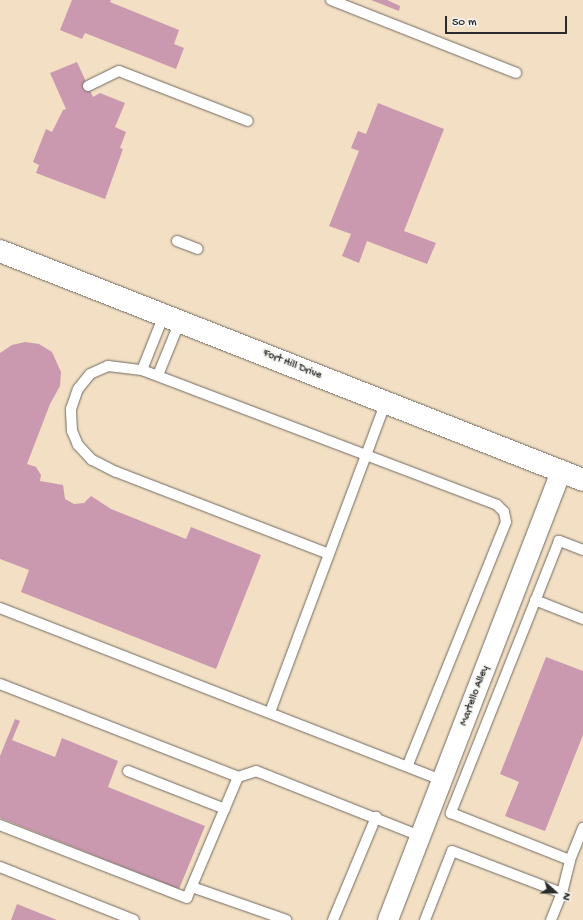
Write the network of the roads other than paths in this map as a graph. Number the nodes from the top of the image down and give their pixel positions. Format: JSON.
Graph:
{"nodes":[{"id":1,"x":331,"y":0,"type":"edge"},
{"id":2,"x":516,"y":73,"type":"dead end"},
{"id":3,"x":88,"y":86,"type":"dead end"},
{"id":4,"x":248,"y":121,"type":"dead end"},
{"id":5,"x":177,"y":241,"type":"dead end"},
{"id":6,"x":198,"y":249,"type":"dead end"},
{"id":7,"x":0,"y":251,"type":"edge"},
{"id":8,"x":172,"y":318,"type":"junction"},
{"id":9,"x":142,"y":370,"type":"junction"},
{"id":10,"x":158,"y":375,"type":"junction"},
{"id":11,"x":386,"y":402,"type":"junction"},
{"id":12,"x":365,"y":456,"type":"junction"},
{"id":13,"x":561,"y":471,"type":"junction"},
{"id":14,"x":583,"y":480,"type":"edge"},
{"id":15,"x":583,"y":550,"type":"edge"},
{"id":16,"x":329,"y":554,"type":"junction"},
{"id":17,"x":535,"y":600,"type":"junction"},
{"id":18,"x":0,"y":608,"type":"edge"},
{"id":19,"x":583,"y":619,"type":"edge"},
{"id":20,"x":0,"y":684,"type":"edge"},
{"id":21,"x":270,"y":712,"type":"junction"},
{"id":22,"x":408,"y":765,"type":"junction"},
{"id":23,"x":128,"y":771,"type":"dead end"},
{"id":24,"x":238,"y":777,"type":"junction"},
{"id":25,"x":442,"y":780,"type":"junction"},
{"id":26,"x":225,"y":809,"type":"junction"},
{"id":27,"x":376,"y":817,"type":"junction"},
{"id":28,"x":0,"y":825,"type":"edge"},
{"id":29,"x":583,"y":827,"type":"edge"},
{"id":30,"x":420,"y":836,"type":"junction"},
{"id":31,"x":570,"y":860,"type":"junction"},
{"id":32,"x":0,"y":867,"type":"edge"},
{"id":33,"x":192,"y":886,"type":"junction"},
{"id":34,"x":562,"y":893,"type":"junction"},
{"id":35,"x":134,"y":920,"type":"edge"},
{"id":36,"x":286,"y":920,"type":"edge"},
{"id":37,"x":333,"y":920,"type":"edge"},
{"id":38,"x":388,"y":920,"type":"edge"},
{"id":39,"x":425,"y":920,"type":"edge"},
{"id":40,"x":551,"y":920,"type":"edge"}],
"edges":[{"from":1,"to":2,"type":"lane"},
{"from":3,"to":4,"type":"lane"},
{"from":5,"to":6,"type":"lane"},
{"from":7,"to":8,"type":"street","name":"Fort Hill Drive"},
{"from":8,"to":9,"type":"lane"},
{"from":8,"to":10,"type":"lane"},
{"from":8,"to":11,"type":"street","name":"Fort Hill Drive"},
{"from":9,"to":10,"type":"lane"},
{"from":9,"to":16,"type":"lane"},
{"from":10,"to":12,"type":"lane"},
{"from":11,"to":12,"type":"lane"},
{"from":11,"to":13,"type":"street","name":"Fort Hill Drive"},
{"from":12,"to":16,"type":"lane"},
{"from":12,"to":22,"type":"lane"},
{"from":13,"to":14,"type":"street","name":"Fort Hill Drive"},
{"from":13,"to":25,"type":"street","name":"Martello Alley"},
{"from":15,"to":17,"type":"lane"},
{"from":16,"to":21,"type":"lane"},
{"from":17,"to":19,"type":"lane"},
{"from":17,"to":31,"type":"lane"},
{"from":18,"to":21,"type":"lane"},
{"from":20,"to":24,"type":"lane"},
{"from":21,"to":22,"type":"lane"},
{"from":22,"to":25,"type":"lane"},
{"from":23,"to":26,"type":"lane"},
{"from":24,"to":26,"type":"lane"},
{"from":24,"to":27,"type":"lane"},
{"from":25,"to":30,"type":"street","name":"Martello Alley"},
{"from":26,"to":33,"type":"lane"},
{"from":27,"to":30,"type":"lane"},
{"from":27,"to":37,"type":"lane"},
{"from":28,"to":33,"type":"lane"},
{"from":29,"to":31,"type":"lane"},
{"from":30,"to":38,"type":"street","name":"Martello Alley"},
{"from":31,"to":34,"type":"lane"},
{"from":32,"to":35,"type":"lane"},
{"from":33,"to":36,"type":"lane"},
{"from":34,"to":39,"type":"lane"},
{"from":34,"to":40,"type":"lane"}]}
